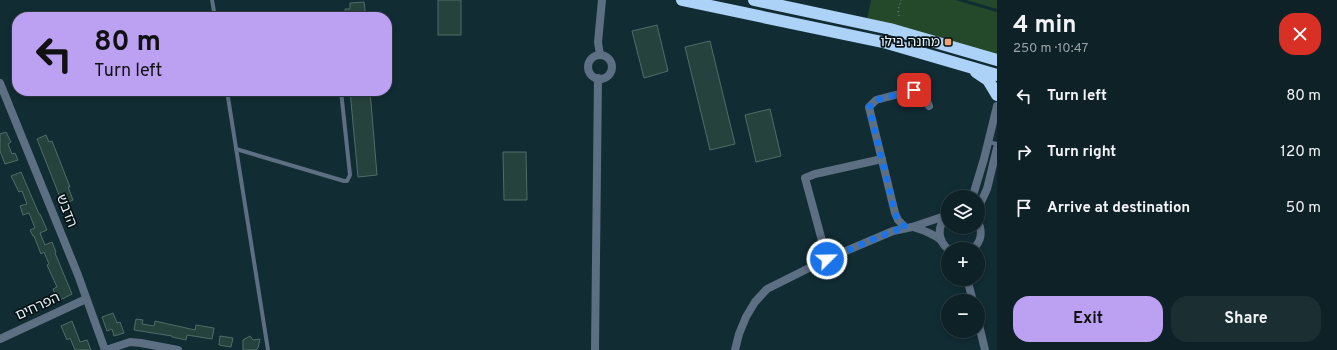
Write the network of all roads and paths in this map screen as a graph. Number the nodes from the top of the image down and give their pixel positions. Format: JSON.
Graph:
{"nodes":[{"id":1,"x":212,"y":0,"type":"edge"},
{"id":2,"x":602,"y":0,"type":"edge"},
{"id":3,"x":682,"y":0,"type":"edge"},
{"id":4,"x":754,"y":0,"type":"edge"},
{"id":5,"x":901,"y":0,"type":"edge"},
{"id":6,"x":214,"y":12,"type":"edge"},
{"id":7,"x":899,"y":16,"type":"dead end"},
{"id":8,"x":600,"y":55,"type":"junction"},
{"id":9,"x":997,"y":60,"type":"edge"},
{"id":10,"x":962,"y":65,"type":"junction"},
{"id":11,"x":997,"y":75,"type":"edge"},
{"id":12,"x":598,"y":78,"type":"junction"},
{"id":13,"x":0,"y":83,"type":"edge"},
{"id":14,"x":997,"y":95,"type":"edge"},
{"id":15,"x":228,"y":96,"type":"edge"},
{"id":16,"x":342,"y":96,"type":"edge"},
{"id":17,"x":929,"y":106,"type":"dead end"},
{"id":18,"x":997,"y":106,"type":"edge"},
{"id":19,"x":988,"y":142,"type":"junction"},
{"id":20,"x":997,"y":144,"type":"edge"},
{"id":21,"x":997,"y":148,"type":"edge"},
{"id":22,"x":236,"y":149,"type":"junction"},
{"id":23,"x":882,"y":159,"type":"junction"},
{"id":24,"x":975,"y":190,"type":"edge"},
{"id":25,"x":985,"y":193,"type":"edge"},
{"id":26,"x":941,"y":218,"type":"edge"},
{"id":27,"x":941,"y":226,"type":"edge"},
{"id":28,"x":909,"y":228,"type":"junction"},
{"id":29,"x":941,"y":240,"type":"joint"},
{"id":30,"x":827,"y":259,"type":"junction"},
{"id":31,"x":970,"y":286,"type":"edge"},
{"id":32,"x":971,"y":286,"type":"edge"},
{"id":33,"x":971,"y":290,"type":"junction"},
{"id":34,"x":972,"y":294,"type":"edge"},
{"id":35,"x":86,"y":299,"type":"junction"},
{"id":36,"x":982,"y":338,"type":"edge"},
{"id":37,"x":0,"y":339,"type":"edge"},
{"id":38,"x":106,"y":350,"type":"edge"},
{"id":39,"x":178,"y":350,"type":"edge"},
{"id":40,"x":268,"y":350,"type":"edge"},
{"id":41,"x":596,"y":350,"type":"edge"},
{"id":42,"x":735,"y":350,"type":"edge"},
{"id":43,"x":985,"y":350,"type":"edge"}],
"edges":[{"from":1,"to":6,"type":"lane"},
{"from":2,"to":8,"type":"street"},
{"from":3,"to":10,"type":"highway"},
{"from":4,"to":9,"type":"highway"},
{"from":5,"to":7,"type":"path"},
{"from":8,"to":12,"type":"street"},
{"from":8,"to":12,"type":"street"},
{"from":10,"to":11,"type":"highway"},
{"from":10,"to":14,"type":"highway"},
{"from":12,"to":41,"type":"street"},
{"from":13,"to":35,"type":"street","name":"הדבש"},
{"from":15,"to":22,"type":"lane"},
{"from":16,"to":22,"type":"lane"},
{"from":17,"to":23,"type":"street"},
{"from":18,"to":19,"type":"street"},
{"from":19,"to":20,"type":"lane"},
{"from":19,"to":24,"type":"street"},
{"from":21,"to":25,"type":"street"},
{"from":22,"to":40,"type":"lane"},
{"from":23,"to":28,"type":"street"},
{"from":23,"to":30,"type":"street"},
{"from":26,"to":28,"type":"street"},
{"from":27,"to":29,"type":"street"},
{"from":28,"to":29,"type":"street"},
{"from":28,"to":30,"type":"street"},
{"from":30,"to":42,"type":"street"},
{"from":31,"to":33,"type":"street"},
{"from":32,"to":33,"type":"street"},
{"from":33,"to":34,"type":"street"},
{"from":35,"to":37,"type":"street","name":"הפרחים"},
{"from":35,"to":38,"type":"street","name":"הדבש"},
{"from":36,"to":43,"type":"street"},
{"from":38,"to":39,"type":"street"}]}
